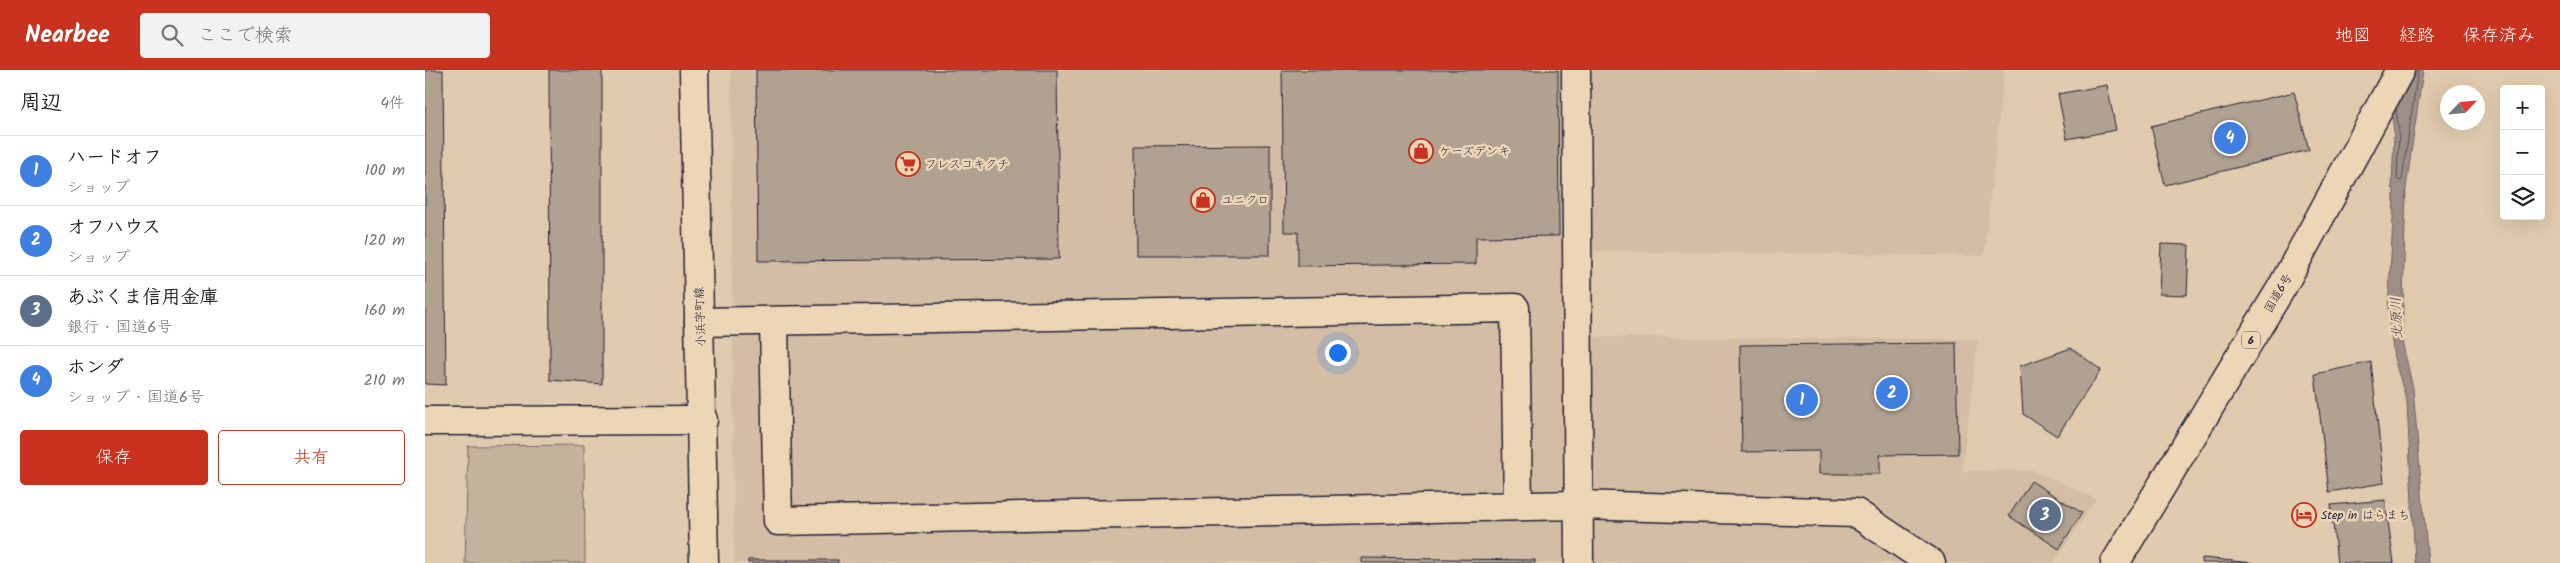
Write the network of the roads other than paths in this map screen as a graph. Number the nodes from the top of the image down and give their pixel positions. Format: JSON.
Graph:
{"nodes":[{"id":1,"x":694,"y":70,"type":"edge"},
{"id":2,"x":1576,"y":70,"type":"edge"},
{"id":3,"x":2401,"y":70,"type":"edge"},
{"id":4,"x":699,"y":322,"type":"junction"},
{"id":5,"x":774,"y":322,"type":"junction"},
{"id":6,"x":703,"y":420,"type":"junction"},
{"id":7,"x":425,"y":421,"type":"edge"},
{"id":8,"x":1578,"y":505,"type":"junction"},
{"id":9,"x":1518,"y":506,"type":"junction"},
{"id":10,"x":704,"y":563,"type":"edge"},
{"id":11,"x":1579,"y":563,"type":"edge"},
{"id":12,"x":1931,"y":563,"type":"edge"},
{"id":13,"x":2115,"y":563,"type":"edge"}],
"edges":[{"from":1,"to":4,"type":"main road","name":"小浜字町線"},
{"from":2,"to":8,"type":"main road"},
{"from":3,"to":13,"type":"main road","name":"国道6号","number":"6"},
{"from":4,"to":5,"type":"main road"},
{"from":4,"to":6,"type":"main road","name":"小浜字町線"},
{"from":5,"to":9,"type":"main road"},
{"from":5,"to":9,"type":"main road"},
{"from":6,"to":7,"type":"main road"},
{"from":6,"to":10,"type":"main road","name":"小浜字町線"},
{"from":8,"to":9,"type":"main road"},
{"from":8,"to":11,"type":"main road"},
{"from":8,"to":12,"type":"main road"}]}
